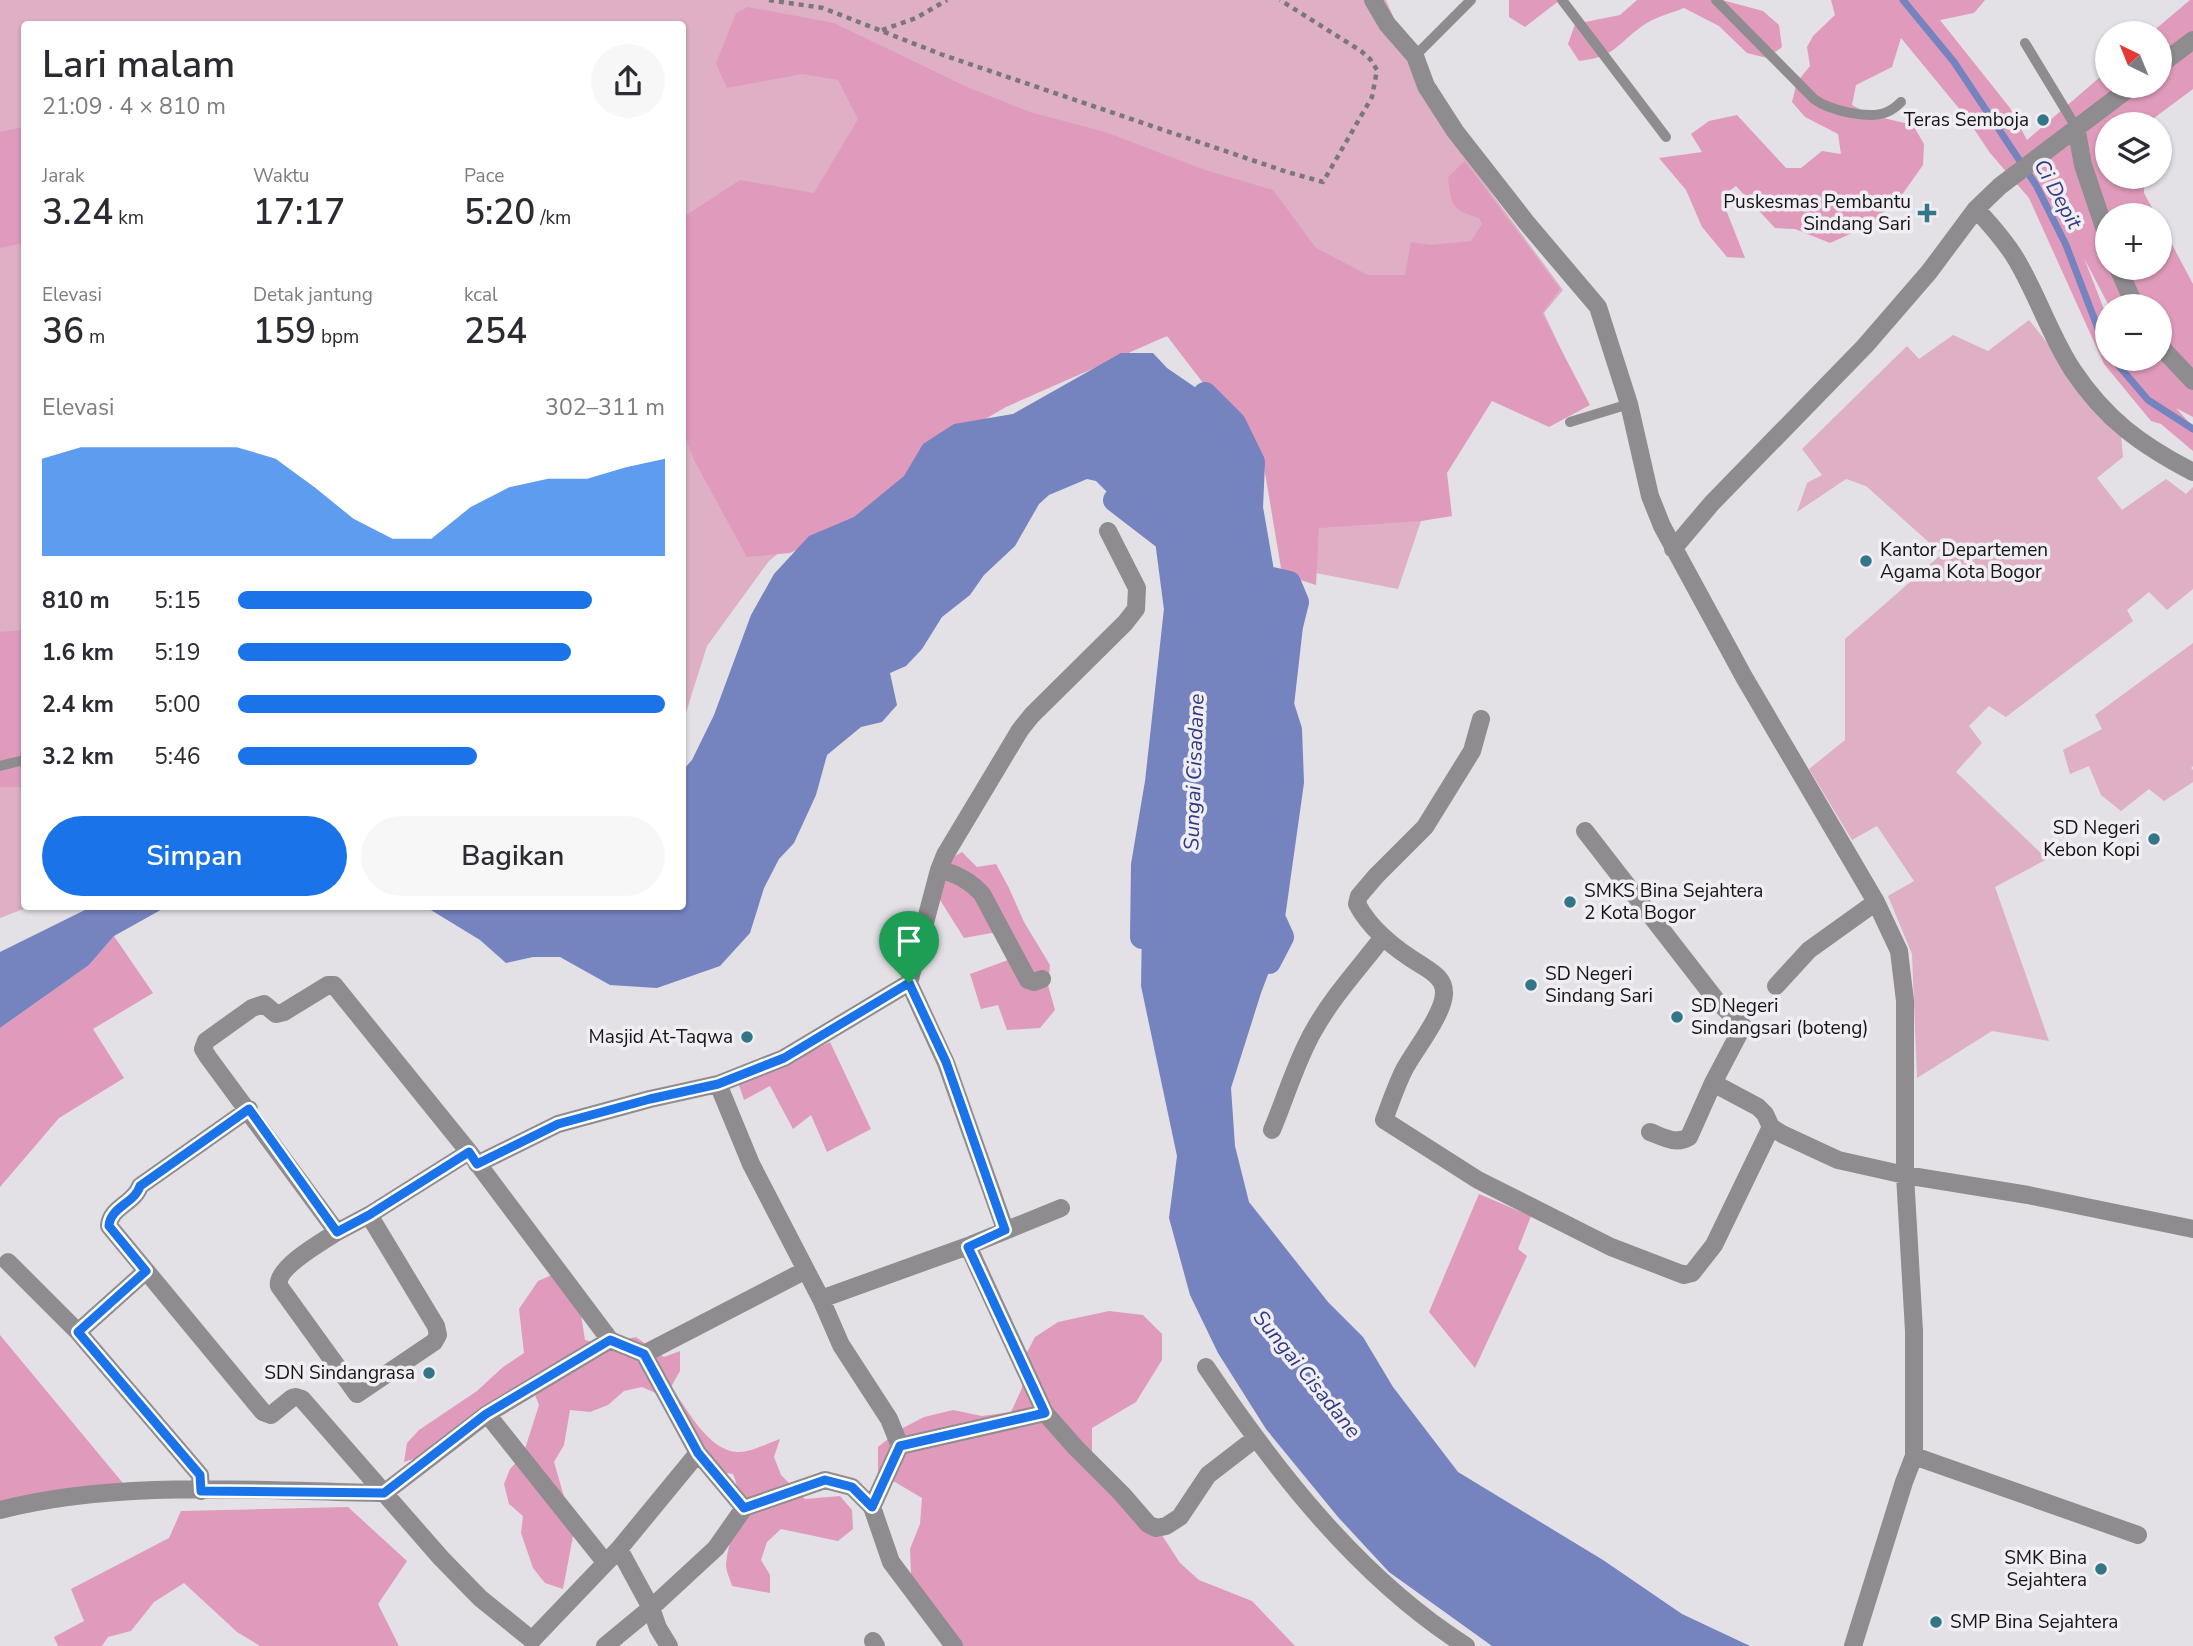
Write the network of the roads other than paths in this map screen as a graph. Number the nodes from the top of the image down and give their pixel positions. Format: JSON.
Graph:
{"nodes":[{"id":1,"x":1373,"y":0,"type":"edge"},
{"id":2,"x":1471,"y":0,"type":"edge"},
{"id":3,"x":1562,"y":0,"type":"edge"},
{"id":4,"x":1716,"y":0,"type":"edge"},
{"id":5,"x":2193,"y":40,"type":"edge"},
{"id":6,"x":2025,"y":43,"type":"dead end"},
{"id":7,"x":1415,"y":56,"type":"junction"},
{"id":8,"x":2172,"y":56,"type":"edge"},
{"id":9,"x":2116,"y":98,"type":"edge"},
{"id":10,"x":1901,"y":102,"type":"dead end"},
{"id":11,"x":2076,"y":127,"type":"junction"},
{"id":12,"x":1666,"y":137,"type":"dead end"},
{"id":13,"x":2096,"y":203,"type":"edge"},
{"id":14,"x":1976,"y":209,"type":"junction"},
{"id":15,"x":2172,"y":359,"type":"edge"},
{"id":16,"x":2193,"y":381,"type":"edge"},
{"id":17,"x":1629,"y":404,"type":"junction"},
{"id":18,"x":1570,"y":422,"type":"dead end"},
{"id":19,"x":2193,"y":472,"type":"edge"},
{"id":20,"x":1108,"y":531,"type":"dead end"},
{"id":21,"x":1673,"y":549,"type":"junction"},
{"id":22,"x":1481,"y":719,"type":"dead end"},
{"id":23,"x":21,"y":761,"type":"edge"},
{"id":24,"x":0,"y":766,"type":"edge"},
{"id":25,"x":1585,"y":831,"type":"dead end"},
{"id":26,"x":939,"y":870,"type":"junction"},
{"id":27,"x":1876,"y":902,"type":"junction"},
{"id":28,"x":1383,"y":937,"type":"junction"},
{"id":29,"x":1042,"y":979,"type":"dead end"},
{"id":30,"x":909,"y":983,"type":"junction"},
{"id":31,"x":1776,"y":986,"type":"dead end"},
{"id":32,"x":1713,"y":1083,"type":"junction"},
{"id":33,"x":718,"y":1084,"type":"junction"},
{"id":34,"x":249,"y":1109,"type":"junction"},
{"id":35,"x":1771,"y":1127,"type":"junction"},
{"id":36,"x":1272,"y":1130,"type":"dead end"},
{"id":37,"x":1650,"y":1132,"type":"dead end"},
{"id":38,"x":473,"y":1158,"type":"junction"},
{"id":39,"x":1905,"y":1175,"type":"junction"},
{"id":40,"x":1061,"y":1208,"type":"dead end"},
{"id":41,"x":369,"y":1215,"type":"junction"},
{"id":42,"x":2193,"y":1229,"type":"edge"},
{"id":43,"x":1005,"y":1230,"type":"junction"},
{"id":44,"x":337,"y":1232,"type":"junction"},
{"id":45,"x":968,"y":1247,"type":"junction"},
{"id":46,"x":8,"y":1262,"type":"dead end"},
{"id":47,"x":806,"y":1270,"type":"junction"},
{"id":48,"x":146,"y":1271,"type":"junction"},
{"id":49,"x":821,"y":1299,"type":"junction"},
{"id":50,"x":78,"y":1332,"type":"junction"},
{"id":51,"x":610,"y":1340,"type":"junction"},
{"id":52,"x":644,"y":1354,"type":"junction"},
{"id":53,"x":1206,"y":1367,"type":"dead end"},
{"id":54,"x":1045,"y":1413,"type":"junction"},
{"id":55,"x":486,"y":1414,"type":"junction"},
{"id":56,"x":1256,"y":1438,"type":"junction"},
{"id":57,"x":900,"y":1446,"type":"junction"},
{"id":58,"x":698,"y":1453,"type":"junction"},
{"id":59,"x":1914,"y":1456,"type":"junction"},
{"id":60,"x":201,"y":1491,"type":"junction"},
{"id":61,"x":384,"y":1493,"type":"junction"},
{"id":62,"x":872,"y":1507,"type":"junction"},
{"id":63,"x":744,"y":1508,"type":"junction"},
{"id":64,"x":0,"y":1510,"type":"edge"},
{"id":65,"x":2138,"y":1535,"type":"dead end"},
{"id":66,"x":619,"y":1549,"type":"junction"},
{"id":67,"x":605,"y":1562,"type":"junction"},
{"id":68,"x":651,"y":1608,"type":"junction"},
{"id":69,"x":605,"y":1646,"type":"edge"},
{"id":70,"x":669,"y":1646,"type":"edge"},
{"id":71,"x":954,"y":1646,"type":"edge"},
{"id":72,"x":1466,"y":1646,"type":"edge"},
{"id":73,"x":1853,"y":1646,"type":"edge"}],
"edges":[{"from":1,"to":7,"type":"street"},
{"from":2,"to":7,"type":"lane"},
{"from":3,"to":12,"type":"lane"},
{"from":4,"to":10,"type":"lane"},
{"from":5,"to":8,"type":"street"},
{"from":6,"to":11,"type":"lane"},
{"from":7,"to":17,"type":"street"},
{"from":9,"to":11,"type":"street"},
{"from":11,"to":13,"type":"street"},
{"from":11,"to":14,"type":"street"},
{"from":14,"to":19,"type":"street"},
{"from":14,"to":21,"type":"street"},
{"from":15,"to":16,"type":"street"},
{"from":17,"to":18,"type":"lane"},
{"from":17,"to":21,"type":"street"},
{"from":20,"to":26,"type":"street"},
{"from":21,"to":27,"type":"street"},
{"from":22,"to":28,"type":"street"},
{"from":23,"to":24,"type":"lane"},
{"from":25,"to":32,"type":"street"},
{"from":26,"to":29,"type":"street"},
{"from":26,"to":30,"type":"street"},
{"from":27,"to":31,"type":"street"},
{"from":27,"to":39,"type":"street"},
{"from":28,"to":35,"type":"street"},
{"from":28,"to":36,"type":"street"},
{"from":30,"to":33,"type":"street"},
{"from":30,"to":43,"type":"street"},
{"from":32,"to":35,"type":"street"},
{"from":32,"to":37,"type":"street"},
{"from":33,"to":38,"type":"street"},
{"from":33,"to":47,"type":"street"},
{"from":34,"to":38,"type":"street"},
{"from":34,"to":44,"type":"street"},
{"from":34,"to":48,"type":"street"},
{"from":35,"to":39,"type":"street"},
{"from":38,"to":41,"type":"street"},
{"from":38,"to":51,"type":"street"},
{"from":39,"to":42,"type":"street"},
{"from":39,"to":59,"type":"street"},
{"from":40,"to":43,"type":"street"},
{"from":41,"to":44,"type":"street"},
{"from":41,"to":44,"type":"street"},
{"from":43,"to":45,"type":"street"},
{"from":45,"to":49,"type":"street"},
{"from":45,"to":54,"type":"street"},
{"from":46,"to":50,"type":"street"},
{"from":47,"to":49,"type":"street"},
{"from":47,"to":52,"type":"street"},
{"from":48,"to":50,"type":"street"},
{"from":48,"to":61,"type":"street"},
{"from":49,"to":57,"type":"street"},
{"from":50,"to":60,"type":"street"},
{"from":51,"to":52,"type":"street"},
{"from":51,"to":55,"type":"street"},
{"from":52,"to":58,"type":"street"},
{"from":53,"to":56,"type":"street"},
{"from":54,"to":56,"type":"street"},
{"from":54,"to":57,"type":"street"},
{"from":55,"to":61,"type":"street"},
{"from":55,"to":67,"type":"street"},
{"from":56,"to":72,"type":"street"},
{"from":57,"to":62,"type":"street"},
{"from":58,"to":63,"type":"street"},
{"from":58,"to":66,"type":"street"},
{"from":59,"to":65,"type":"street"},
{"from":59,"to":73,"type":"street"},
{"from":60,"to":61,"type":"street"},
{"from":60,"to":64,"type":"street"},
{"from":61,"to":67,"type":"street"},
{"from":62,"to":63,"type":"street"},
{"from":62,"to":71,"type":"street"},
{"from":63,"to":68,"type":"street"},
{"from":66,"to":67,"type":"street"},
{"from":66,"to":68,"type":"street"},
{"from":68,"to":69,"type":"street"},
{"from":68,"to":70,"type":"street"}]}
